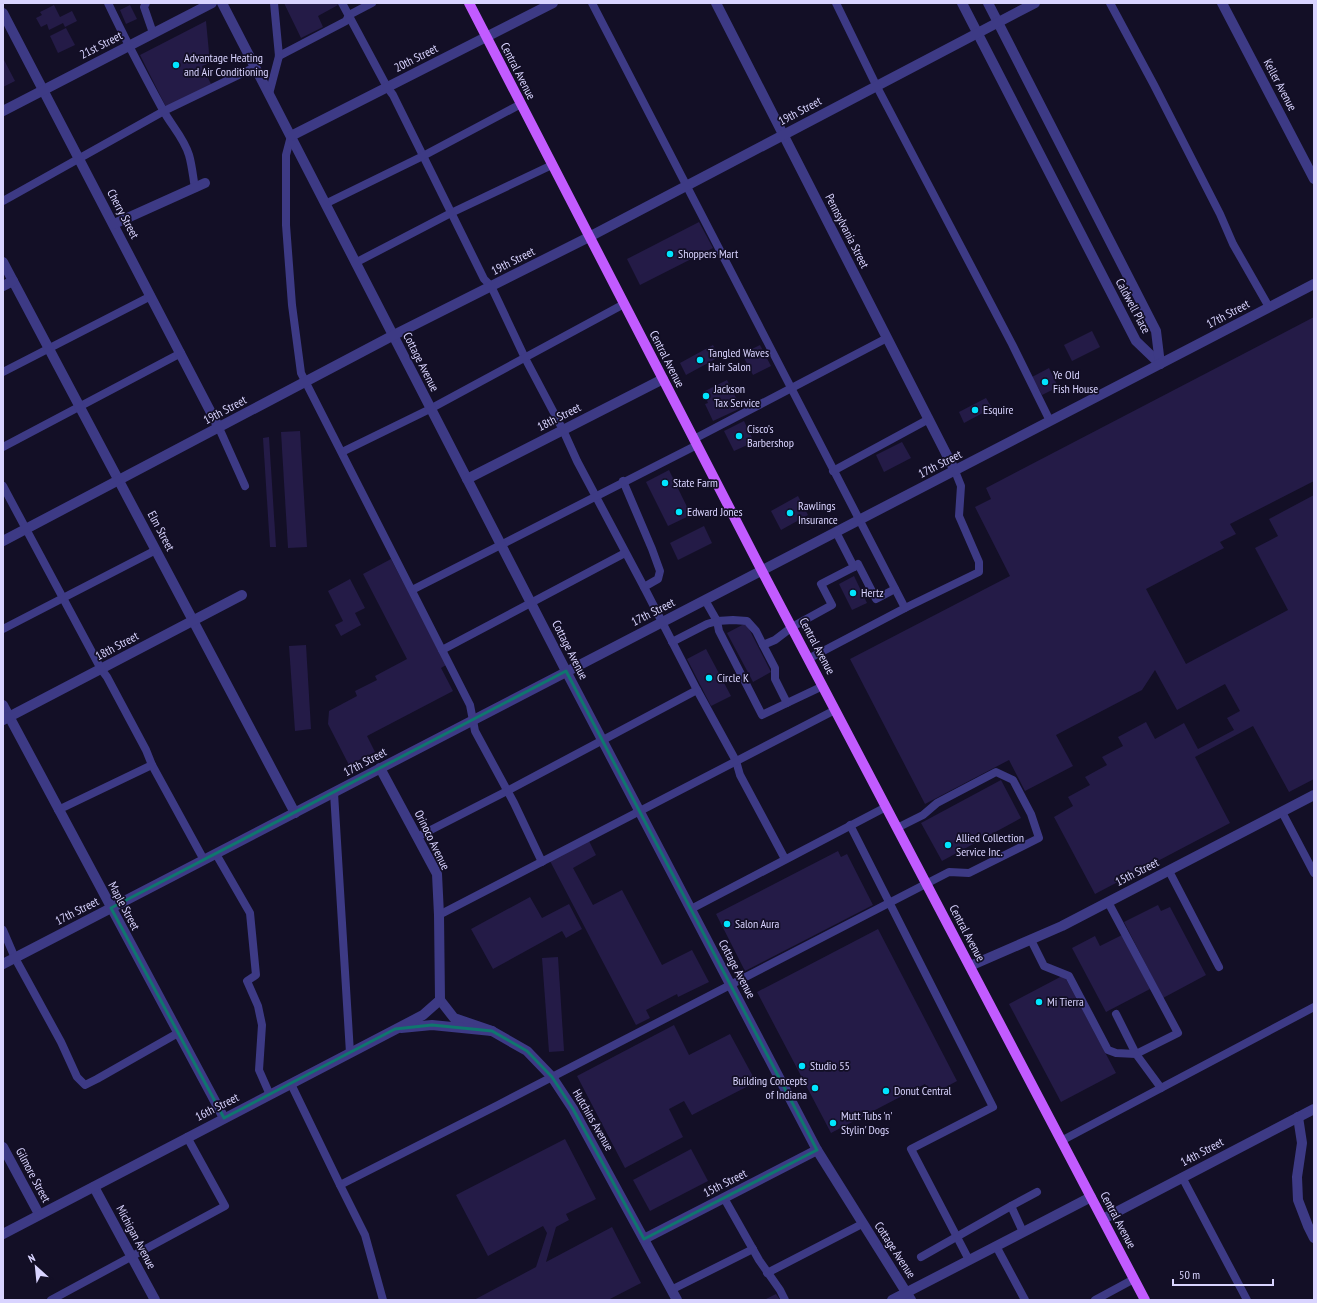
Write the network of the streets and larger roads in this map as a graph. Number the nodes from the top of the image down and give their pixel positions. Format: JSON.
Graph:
{"nodes":[{"id":1,"x":212,"y":3,"type":"edge"},
{"id":2,"x":222,"y":3,"type":"edge"},
{"id":3,"x":469,"y":3,"type":"edge"},
{"id":4,"x":553,"y":3,"type":"edge"},
{"id":5,"x":716,"y":3,"type":"edge"},
{"id":6,"x":962,"y":3,"type":"edge"},
{"id":7,"x":988,"y":3,"type":"edge"},
{"id":8,"x":1035,"y":3,"type":"edge"},
{"id":9,"x":1222,"y":3,"type":"edge"},
{"id":10,"x":3,"y":13,"type":"edge"},
{"id":11,"x":998,"y":22,"type":"junction"},
{"id":12,"x":978,"y":32,"type":"junction"},
{"id":13,"x":486,"y":37,"type":"junction"},
{"id":14,"x":42,"y":90,"type":"junction"},
{"id":15,"x":3,"y":111,"type":"edge"},
{"id":16,"x":783,"y":134,"type":"junction"},
{"id":17,"x":291,"y":136,"type":"junction"},
{"id":18,"x":1314,"y":179,"type":"edge"},
{"id":19,"x":205,"y":183,"type":"dead end"},
{"id":20,"x":114,"y":224,"type":"junction"},
{"id":21,"x":589,"y":237,"type":"junction"},
{"id":22,"x":3,"y":262,"type":"edge"},
{"id":23,"x":13,"y":281,"type":"junction"},
{"id":24,"x":1314,"y":284,"type":"edge"},
{"id":25,"x":3,"y":286,"type":"edge"},
{"id":26,"x":392,"y":336,"type":"junction"},
{"id":27,"x":1160,"y":364,"type":"junction"},
{"id":28,"x":663,"y":379,"type":"junction"},
{"id":29,"x":219,"y":428,"type":"junction"},
{"id":30,"x":955,"y":471,"type":"junction"},
{"id":31,"x":466,"y":479,"type":"junction"},
{"id":32,"x":119,"y":480,"type":"junction"},
{"id":33,"x":3,"y":541,"type":"edge"},
{"id":34,"x":762,"y":571,"type":"junction"},
{"id":35,"x":242,"y":595,"type":"dead end"},
{"id":36,"x":194,"y":620,"type":"junction"},
{"id":37,"x":566,"y":671,"type":"junction"},
{"id":38,"x":3,"y":705,"type":"edge"},
{"id":39,"x":6,"y":719,"type":"edge"},
{"id":40,"x":380,"y":768,"type":"junction"},
{"id":41,"x":1314,"y":795,"type":"edge"},
{"id":42,"x":295,"y":813,"type":"junction"},
{"id":43,"x":111,"y":908,"type":"junction"},
{"id":44,"x":3,"y":964,"type":"edge"},
{"id":45,"x":970,"y":966,"type":"junction"},
{"id":46,"x":440,"y":1000,"type":"junction"},
{"id":47,"x":396,"y":1029,"type":"junction"},
{"id":48,"x":492,"y":1031,"type":"junction"},
{"id":49,"x":1314,"y":1109,"type":"edge"},
{"id":50,"x":1298,"y":1117,"type":"junction"},
{"id":51,"x":224,"y":1118,"type":"junction"},
{"id":52,"x":3,"y":1147,"type":"edge"},
{"id":53,"x":817,"y":1150,"type":"junction"},
{"id":54,"x":94,"y":1187,"type":"junction"},
{"id":55,"x":1091,"y":1197,"type":"junction"},
{"id":56,"x":39,"y":1214,"type":"junction"},
{"id":57,"x":1103,"y":1219,"type":"junction"},
{"id":58,"x":3,"y":1234,"type":"edge"},
{"id":59,"x":1314,"y":1238,"type":"edge"},
{"id":60,"x":644,"y":1239,"type":"junction"},
{"id":61,"x":909,"y":1296,"type":"edge"},
{"id":62,"x":155,"y":1300,"type":"edge"},
{"id":63,"x":676,"y":1300,"type":"edge"},
{"id":64,"x":892,"y":1300,"type":"edge"},
{"id":65,"x":1145,"y":1300,"type":"edge"}],
"edges":[{"from":1,"to":14,"type":"street","name":"21st Street"},
{"from":2,"to":17,"type":"street","name":"Cottage Avenue"},
{"from":3,"to":13,"type":"main road","name":"Central Avenue"},
{"from":4,"to":13,"type":"street","name":"20th Street"},
{"from":5,"to":16,"type":"street","name":"Pennsylvania Street"},
{"from":6,"to":12,"type":"street","name":"Caldwell Place"},
{"from":7,"to":11,"type":"street","name":"Caldwell Place"},
{"from":8,"to":11,"type":"street","name":"19th Street"},
{"from":9,"to":18,"type":"street","name":"Keller Avenue"},
{"from":10,"to":14,"type":"street","name":"Cherry Street"},
{"from":11,"to":12,"type":"street","name":"19th Street"},
{"from":11,"to":27,"type":"street","name":"Caldwell Place"},
{"from":12,"to":16,"type":"street","name":"19th Street"},
{"from":12,"to":27,"type":"street","name":"Caldwell Place"},
{"from":13,"to":17,"type":"street","name":"20th Street"},
{"from":13,"to":21,"type":"main road","name":"Central Avenue"},
{"from":14,"to":15,"type":"street","name":"21st Street"},
{"from":14,"to":20,"type":"street","name":"Cherry Street"},
{"from":16,"to":21,"type":"street","name":"19th Street"},
{"from":16,"to":30,"type":"street","name":"Pennsylvania Street"},
{"from":17,"to":26,"type":"street","name":"Cottage Avenue"},
{"from":19,"to":20,"type":"street"},
{"from":20,"to":29,"type":"street","name":"Cherry Street"},
{"from":21,"to":26,"type":"street","name":"19th Street"},
{"from":21,"to":28,"type":"main road","name":"Central Avenue"},
{"from":22,"to":23,"type":"street","name":"Elm Street"},
{"from":23,"to":25,"type":"street"},
{"from":23,"to":32,"type":"street","name":"Elm Street"},
{"from":24,"to":27,"type":"street","name":"17th Street"},
{"from":26,"to":29,"type":"street","name":"19th Street"},
{"from":26,"to":31,"type":"street","name":"Cottage Avenue"},
{"from":27,"to":30,"type":"street","name":"17th Street"},
{"from":28,"to":31,"type":"street","name":"18th Street"},
{"from":28,"to":34,"type":"main road","name":"Central Avenue"},
{"from":29,"to":32,"type":"street","name":"19th Street"},
{"from":30,"to":34,"type":"street","name":"17th Street"},
{"from":31,"to":37,"type":"street","name":"Cottage Avenue"},
{"from":32,"to":33,"type":"street","name":"19th Street"},
{"from":32,"to":36,"type":"street","name":"Elm Street"},
{"from":34,"to":37,"type":"street","name":"17th Street"},
{"from":34,"to":45,"type":"main road","name":"Central Avenue"},
{"from":35,"to":36,"type":"street","name":"18th Street"},
{"from":36,"to":39,"type":"street","name":"18th Street"},
{"from":36,"to":42,"type":"street","name":"Elm Street"},
{"from":37,"to":40,"type":"street","name":"17th Street"},
{"from":37,"to":53,"type":"street","name":"Cottage Avenue"},
{"from":38,"to":39,"type":"street","name":"Maple Street"},
{"from":39,"to":43,"type":"street","name":"Maple Street"},
{"from":40,"to":42,"type":"street","name":"17th Street"},
{"from":40,"to":46,"type":"street","name":"Orinoco Avenue"},
{"from":41,"to":45,"type":"street","name":"15th Street"},
{"from":42,"to":43,"type":"street","name":"17th Street"},
{"from":43,"to":44,"type":"street","name":"17th Street"},
{"from":43,"to":51,"type":"street","name":"Maple Street"},
{"from":45,"to":55,"type":"main road","name":"Central Avenue"},
{"from":46,"to":47,"type":"street","name":"16th Street"},
{"from":46,"to":48,"type":"street","name":"Hutchins Avenue"},
{"from":47,"to":48,"type":"street"},
{"from":47,"to":51,"type":"street","name":"16th Street"},
{"from":48,"to":60,"type":"street","name":"Hutchins Avenue"},
{"from":49,"to":50,"type":"street","name":"14th Street"},
{"from":50,"to":57,"type":"street","name":"14th Street"},
{"from":50,"to":59,"type":"street"},
{"from":51,"to":54,"type":"street","name":"16th Street"},
{"from":52,"to":56,"type":"street","name":"Gilmore Street"},
{"from":53,"to":60,"type":"street","name":"15th Street"},
{"from":53,"to":61,"type":"street","name":"Cottage Avenue"},
{"from":54,"to":56,"type":"street","name":"16th Street"},
{"from":54,"to":62,"type":"street","name":"Michigan Avenue"},
{"from":55,"to":57,"type":"main road","name":"Central Avenue"},
{"from":55,"to":61,"type":"street"},
{"from":56,"to":58,"type":"street","name":"16th Street"},
{"from":57,"to":65,"type":"main road","name":"Central Avenue"},
{"from":60,"to":63,"type":"street","name":"Hutchins Avenue"},
{"from":61,"to":64,"type":"street"}]}
